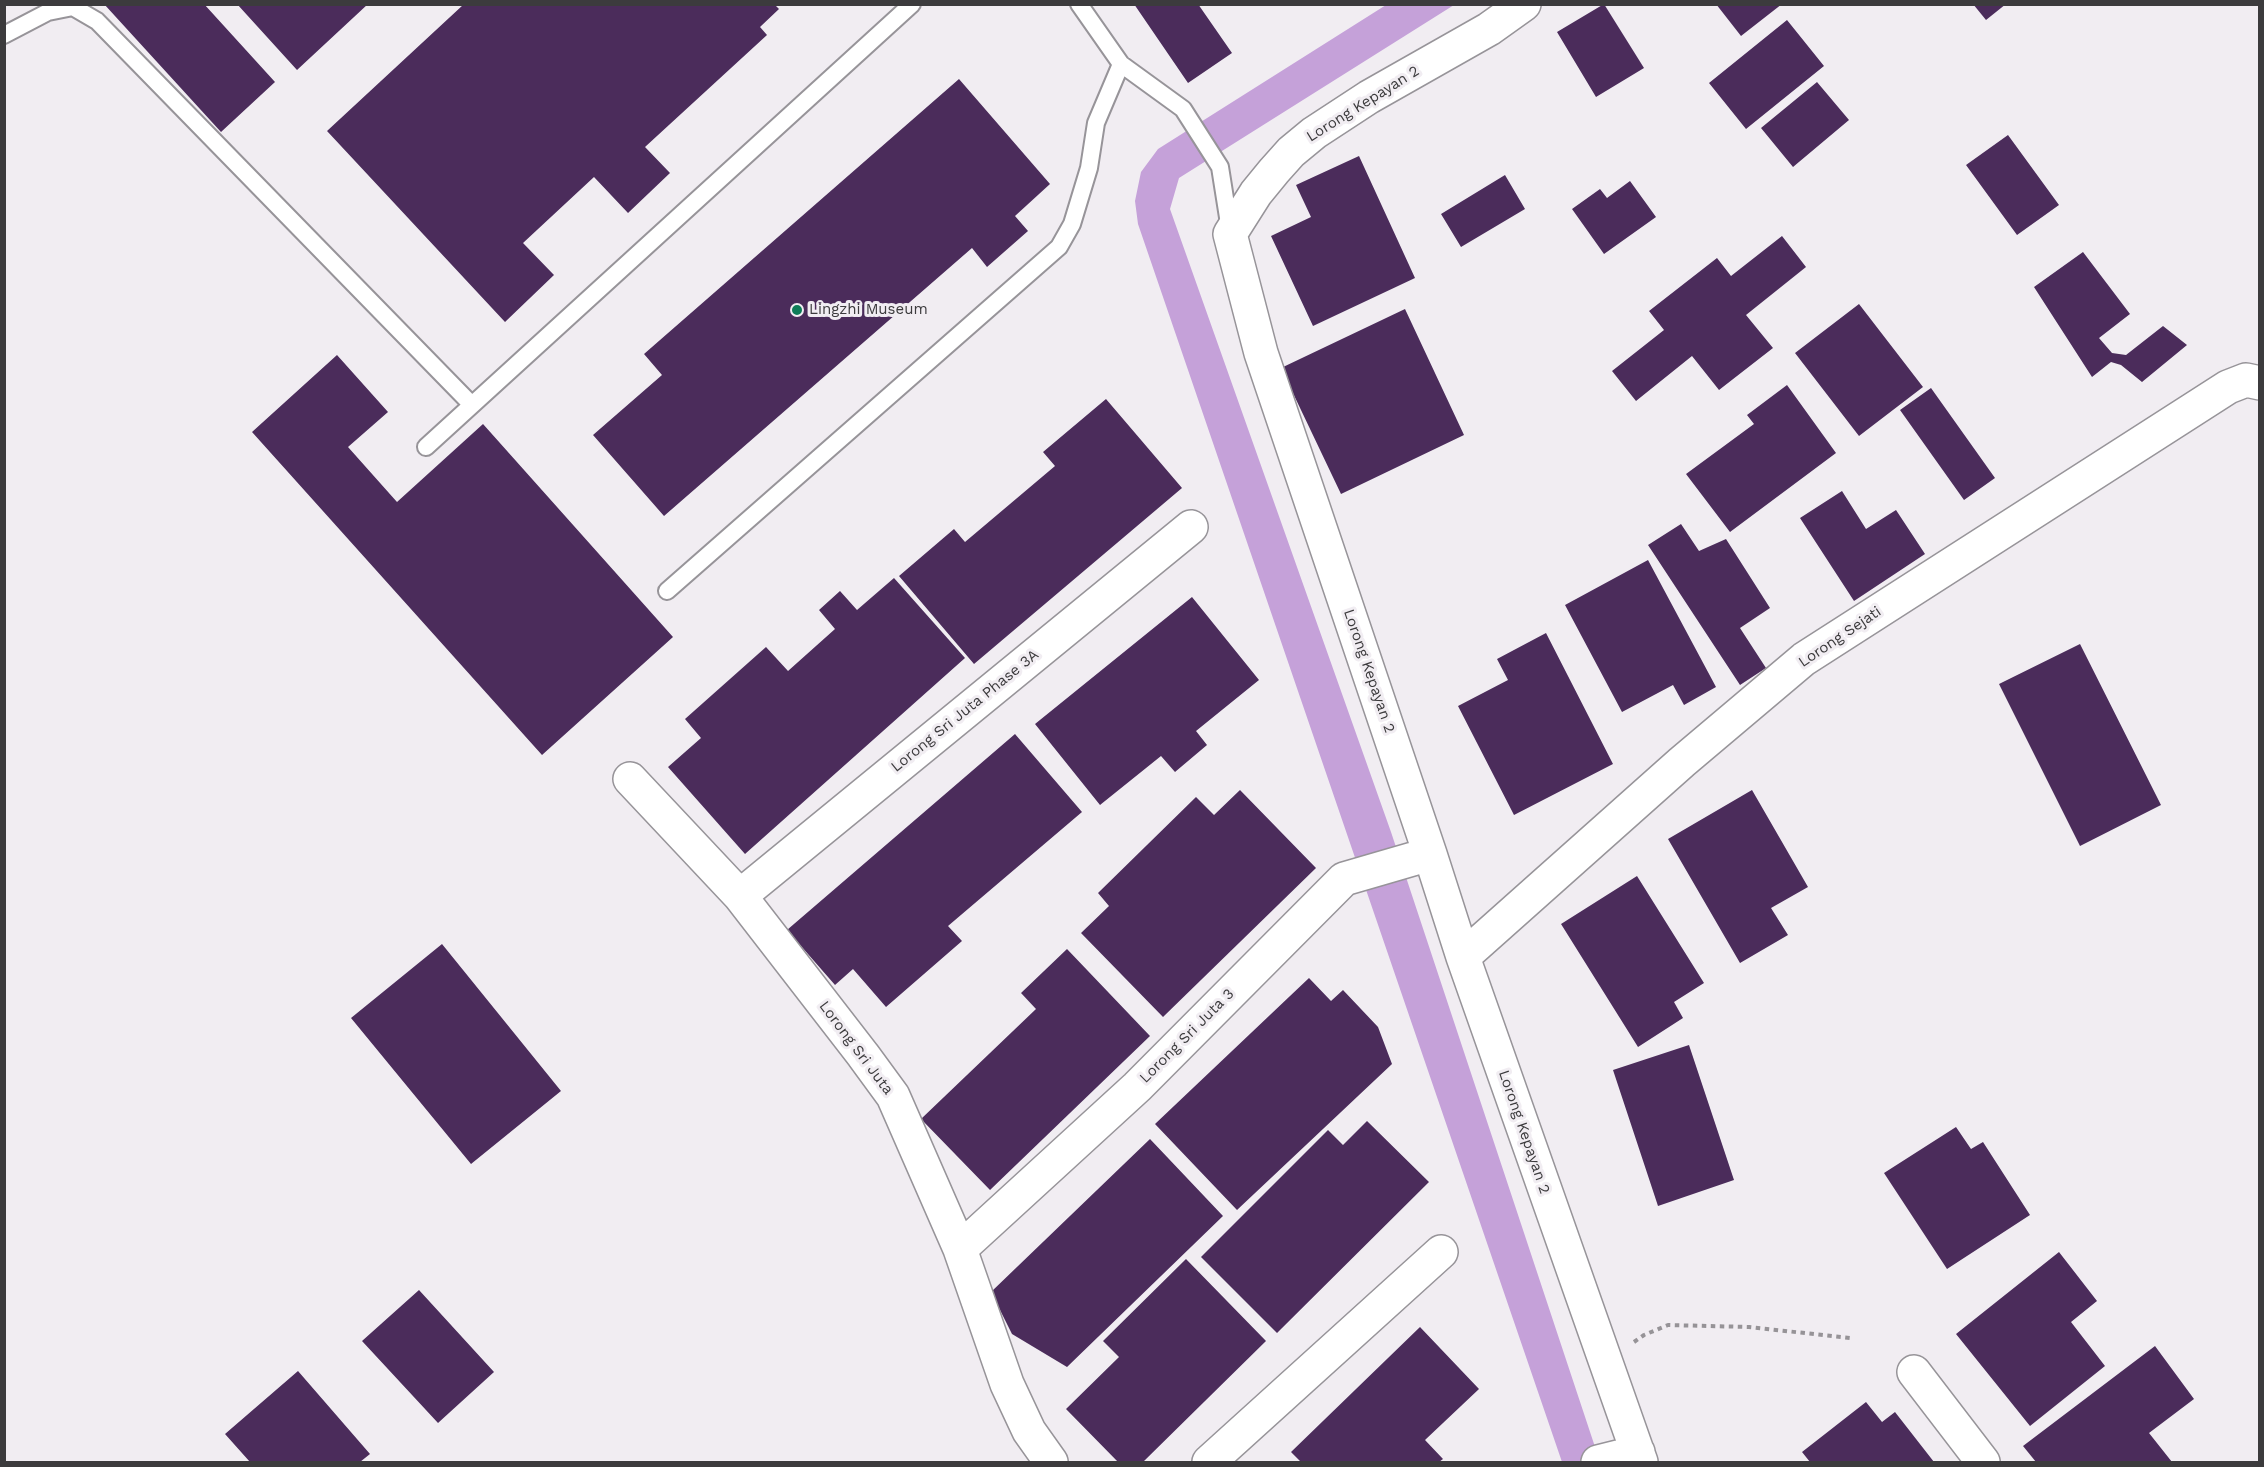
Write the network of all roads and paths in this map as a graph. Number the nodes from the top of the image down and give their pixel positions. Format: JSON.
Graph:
{"nodes":[{"id":1,"x":912,"y":4,"type":"edge"},
{"id":2,"x":1079,"y":4,"type":"edge"},
{"id":3,"x":1524,"y":4,"type":"edge"},
{"id":4,"x":1484,"y":17,"type":"edge"},
{"id":5,"x":4,"y":35,"type":"edge"},
{"id":6,"x":1121,"y":64,"type":"junction"},
{"id":7,"x":1230,"y":234,"type":"junction"},
{"id":8,"x":2259,"y":383,"type":"edge"},
{"id":9,"x":472,"y":405,"type":"junction"},
{"id":10,"x":426,"y":447,"type":"dead end"},
{"id":11,"x":1191,"y":527,"type":"dead end"},
{"id":12,"x":667,"y":591,"type":"dead end"},
{"id":13,"x":630,"y":779,"type":"dead end"},
{"id":14,"x":1419,"y":856,"type":"junction"},
{"id":15,"x":740,"y":896,"type":"junction"},
{"id":16,"x":1463,"y":957,"type":"junction"},
{"id":17,"x":960,"y":1249,"type":"junction"},
{"id":18,"x":1441,"y":1252,"type":"dead end"},
{"id":19,"x":1850,"y":1338,"type":"dead end"},
{"id":20,"x":1605,"y":1364,"type":"junction"},
{"id":21,"x":1914,"y":1372,"type":"dead end"},
{"id":22,"x":1622,"y":1459,"type":"edge"},
{"id":23,"x":1051,"y":1462,"type":"edge"},
{"id":24,"x":1209,"y":1462,"type":"edge"},
{"id":25,"x":1983,"y":1462,"type":"edge"}],
"edges":[{"from":1,"to":9,"type":"lane"},
{"from":2,"to":6,"type":"lane"},
{"from":3,"to":4,"type":"street","name":"Lorong Kepayan 2"},
{"from":4,"to":7,"type":"street","name":"Lorong Kepayan 2"},
{"from":5,"to":9,"type":"lane"},
{"from":6,"to":7,"type":"lane"},
{"from":6,"to":12,"type":"lane"},
{"from":7,"to":14,"type":"street","name":"Lorong Kepayan 2"},
{"from":8,"to":16,"type":"street","name":"Lorong Sejati"},
{"from":9,"to":10,"type":"lane"},
{"from":11,"to":15,"type":"street","name":"Lorong Sri Juta Phase 3A"},
{"from":13,"to":15,"type":"street","name":"Lorong Sri Juta"},
{"from":14,"to":16,"type":"street","name":"Lorong Kepayan 2"},
{"from":14,"to":17,"type":"street","name":"Lorong Sri Juta 3"},
{"from":15,"to":17,"type":"street","name":"Lorong Sri Juta"},
{"from":16,"to":20,"type":"street","name":"Lorong Kepayan 2"},
{"from":17,"to":23,"type":"street","name":"Lorong Sri Juta"},
{"from":18,"to":24,"type":"street"},
{"from":19,"to":20,"type":"path"},
{"from":20,"to":22,"type":"street","name":"Lorong Kepayan 2"},
{"from":21,"to":25,"type":"street"}]}
